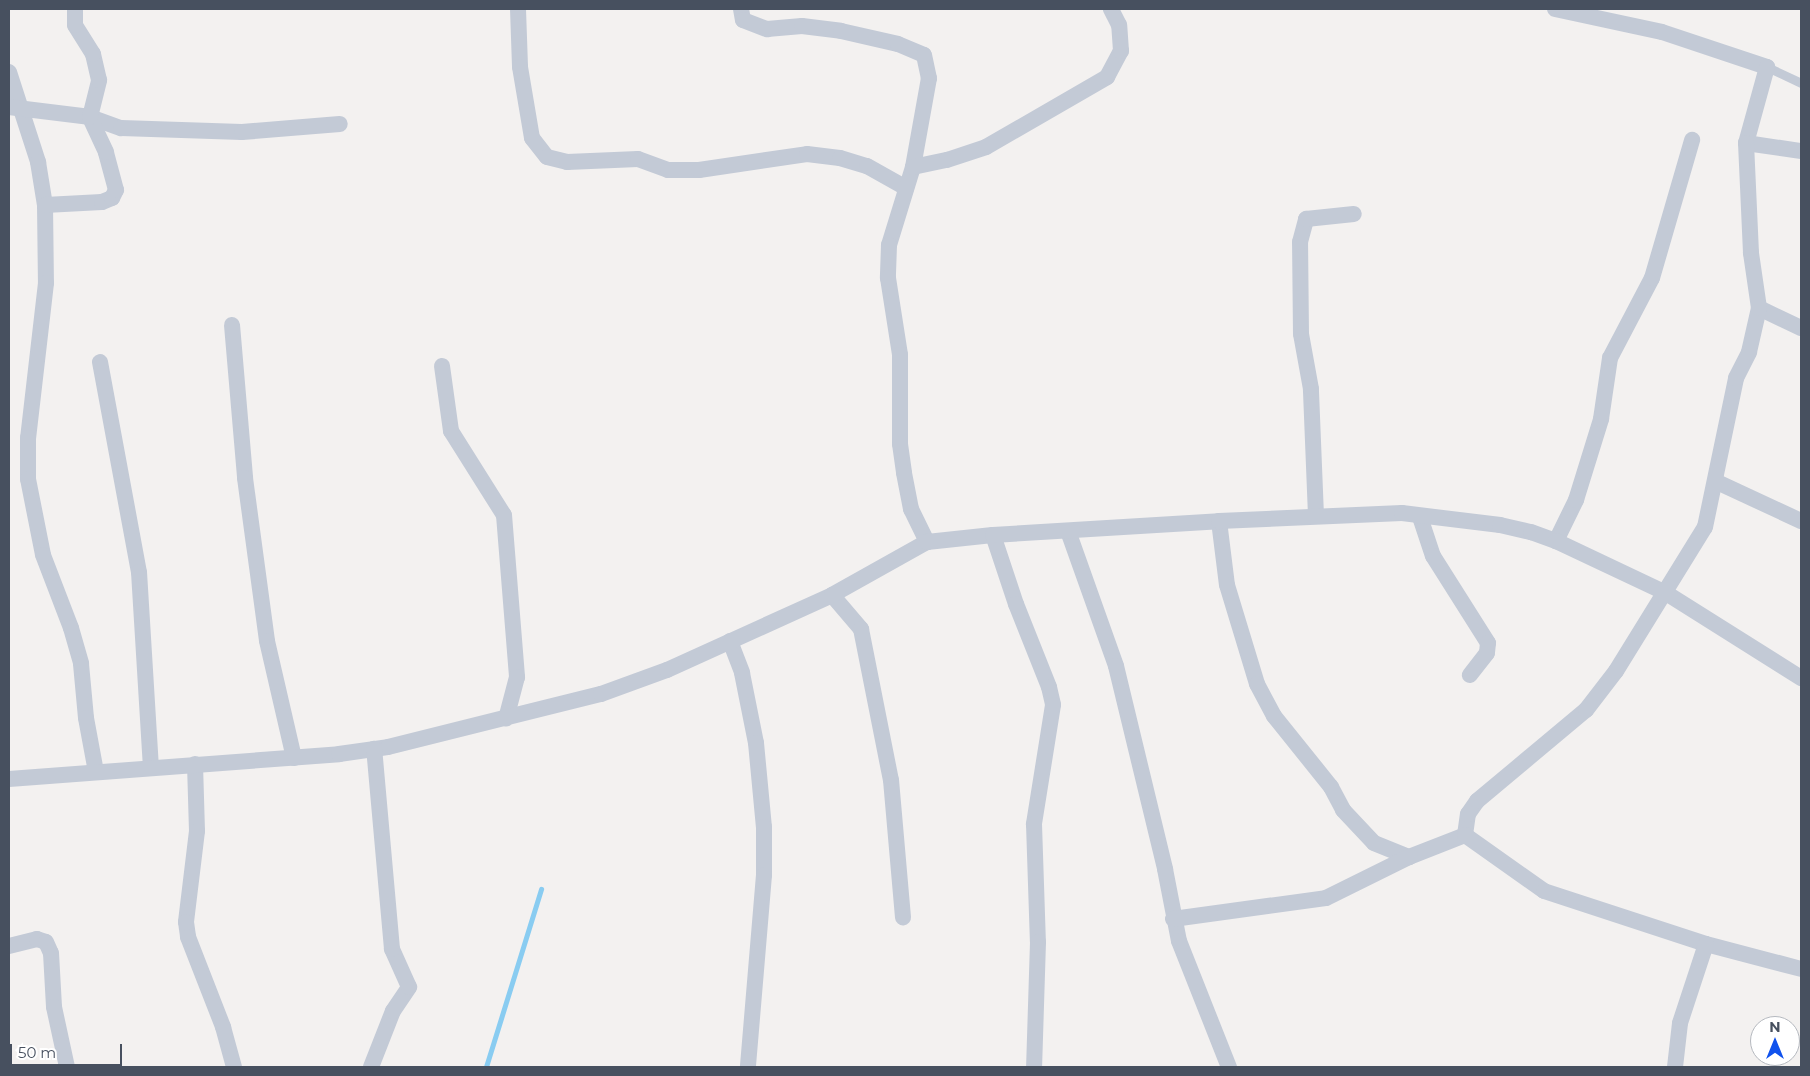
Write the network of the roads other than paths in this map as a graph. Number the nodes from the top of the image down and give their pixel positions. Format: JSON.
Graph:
{"nodes":[{"id":1,"x":75,"y":9,"type":"edge"},
{"id":2,"x":518,"y":9,"type":"edge"},
{"id":3,"x":741,"y":9,"type":"edge"},
{"id":4,"x":1112,"y":9,"type":"edge"},
{"id":5,"x":1555,"y":9,"type":"edge"},
{"id":6,"x":1767,"y":67,"type":"junction"},
{"id":7,"x":9,"y":72,"type":"edge"},
{"id":8,"x":1801,"y":83,"type":"edge"},
{"id":9,"x":16,"y":107,"type":"edge"},
{"id":10,"x":90,"y":117,"type":"junction"},
{"id":11,"x":340,"y":124,"type":"dead end"},
{"id":12,"x":1692,"y":140,"type":"dead end"},
{"id":13,"x":1746,"y":143,"type":"junction"},
{"id":14,"x":1801,"y":151,"type":"edge"},
{"id":15,"x":913,"y":167,"type":"junction"},
{"id":16,"x":906,"y":188,"type":"junction"},
{"id":17,"x":45,"y":205,"type":"junction"},
{"id":18,"x":1354,"y":214,"type":"dead end"},
{"id":19,"x":1759,"y":308,"type":"junction"},
{"id":20,"x":232,"y":325,"type":"dead end"},
{"id":21,"x":1801,"y":328,"type":"edge"},
{"id":22,"x":100,"y":362,"type":"dead end"},
{"id":23,"x":442,"y":366,"type":"dead end"},
{"id":24,"x":1717,"y":482,"type":"junction"},
{"id":25,"x":1316,"y":516,"type":"junction"},
{"id":26,"x":1420,"y":517,"type":"junction"},
{"id":27,"x":1219,"y":521,"type":"junction"},
{"id":28,"x":1801,"y":521,"type":"edge"},
{"id":29,"x":1068,"y":531,"type":"junction"},
{"id":30,"x":993,"y":535,"type":"junction"},
{"id":31,"x":1556,"y":541,"type":"junction"},
{"id":32,"x":926,"y":542,"type":"junction"},
{"id":33,"x":1666,"y":593,"type":"junction"},
{"id":34,"x":832,"y":595,"type":"junction"},
{"id":35,"x":730,"y":641,"type":"junction"},
{"id":36,"x":1470,"y":675,"type":"dead end"},
{"id":37,"x":1801,"y":678,"type":"edge"},
{"id":38,"x":506,"y":718,"type":"junction"},
{"id":39,"x":374,"y":749,"type":"junction"},
{"id":40,"x":294,"y":758,"type":"junction"},
{"id":41,"x":195,"y":764,"type":"junction"},
{"id":42,"x":151,"y":767,"type":"junction"},
{"id":43,"x":96,"y":772,"type":"junction"},
{"id":44,"x":9,"y":778,"type":"edge"},
{"id":45,"x":1465,"y":835,"type":"junction"},
{"id":46,"x":1409,"y":857,"type":"junction"},
{"id":47,"x":904,"y":917,"type":"dead end"},
{"id":48,"x":1173,"y":918,"type":"junction"},
{"id":49,"x":1706,"y":944,"type":"junction"},
{"id":50,"x":9,"y":946,"type":"edge"},
{"id":51,"x":1801,"y":969,"type":"edge"},
{"id":52,"x":67,"y":1067,"type":"edge"},
{"id":53,"x":234,"y":1067,"type":"edge"},
{"id":54,"x":371,"y":1067,"type":"edge"},
{"id":55,"x":748,"y":1067,"type":"edge"},
{"id":56,"x":1034,"y":1067,"type":"edge"},
{"id":57,"x":1229,"y":1067,"type":"edge"},
{"id":58,"x":1675,"y":1067,"type":"edge"}],
"edges":[{"from":1,"to":10,"type":"street"},
{"from":2,"to":16,"type":"street"},
{"from":3,"to":15,"type":"street"},
{"from":4,"to":15,"type":"street"},
{"from":5,"to":6,"type":"street"},
{"from":6,"to":8,"type":"lane"},
{"from":6,"to":13,"type":"street"},
{"from":7,"to":9,"type":"street"},
{"from":9,"to":10,"type":"street"},
{"from":9,"to":17,"type":"street"},
{"from":10,"to":11,"type":"street"},
{"from":10,"to":17,"type":"street"},
{"from":12,"to":31,"type":"street"},
{"from":13,"to":14,"type":"street"},
{"from":13,"to":19,"type":"street"},
{"from":15,"to":16,"type":"street"},
{"from":16,"to":32,"type":"street"},
{"from":17,"to":43,"type":"street"},
{"from":18,"to":25,"type":"street"},
{"from":19,"to":21,"type":"street"},
{"from":19,"to":24,"type":"street"},
{"from":20,"to":40,"type":"street"},
{"from":22,"to":42,"type":"street"},
{"from":23,"to":38,"type":"street"},
{"from":24,"to":28,"type":"street"},
{"from":24,"to":33,"type":"street"},
{"from":25,"to":26,"type":"street"},
{"from":25,"to":27,"type":"street"},
{"from":26,"to":31,"type":"street"},
{"from":26,"to":36,"type":"street"},
{"from":27,"to":29,"type":"street"},
{"from":27,"to":46,"type":"street"},
{"from":29,"to":30,"type":"street"},
{"from":29,"to":48,"type":"street"},
{"from":30,"to":32,"type":"street"},
{"from":30,"to":56,"type":"street"},
{"from":31,"to":33,"type":"street"},
{"from":32,"to":34,"type":"street"},
{"from":33,"to":37,"type":"street"},
{"from":33,"to":45,"type":"street"},
{"from":34,"to":35,"type":"street"},
{"from":34,"to":47,"type":"street"},
{"from":35,"to":38,"type":"street"},
{"from":35,"to":55,"type":"street"},
{"from":38,"to":39,"type":"street"},
{"from":39,"to":40,"type":"street"},
{"from":39,"to":54,"type":"street"},
{"from":40,"to":41,"type":"street"},
{"from":41,"to":42,"type":"street"},
{"from":41,"to":53,"type":"street"},
{"from":42,"to":43,"type":"street"},
{"from":43,"to":44,"type":"street"},
{"from":45,"to":46,"type":"street"},
{"from":45,"to":49,"type":"street"},
{"from":46,"to":48,"type":"street"},
{"from":48,"to":57,"type":"street"},
{"from":49,"to":51,"type":"street"},
{"from":49,"to":58,"type":"street"},
{"from":50,"to":52,"type":"street"}]}
